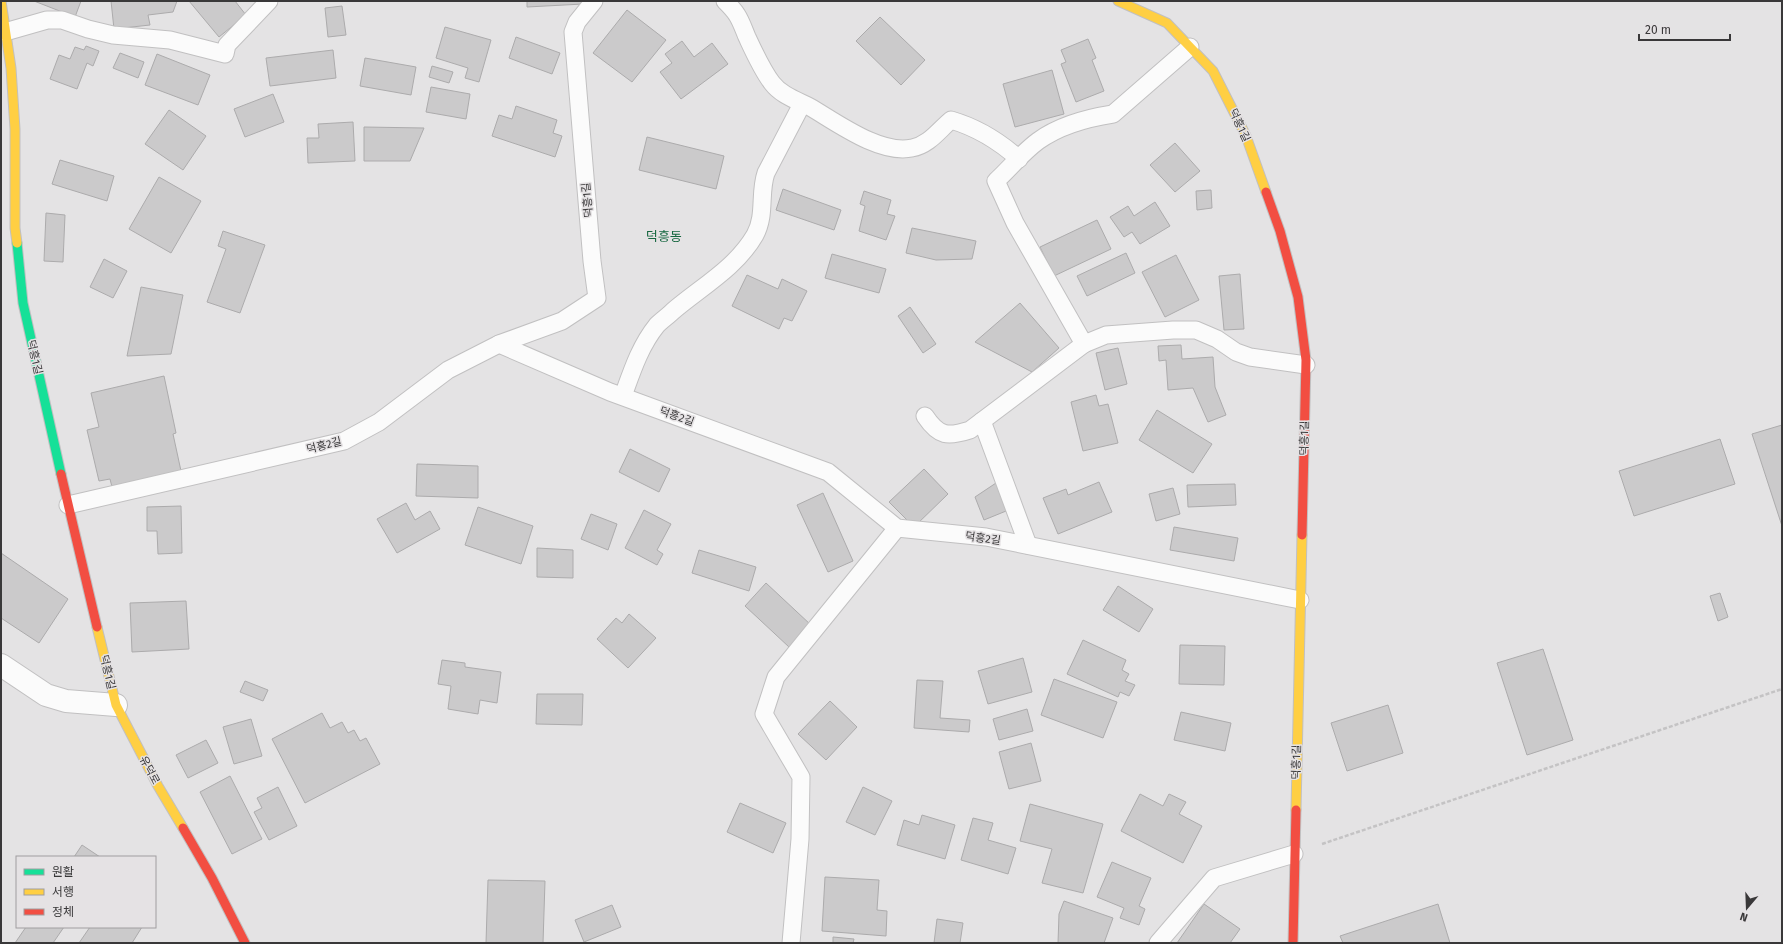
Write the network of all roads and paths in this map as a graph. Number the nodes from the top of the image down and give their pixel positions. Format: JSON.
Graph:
{"nodes":[{"id":1,"x":1,"y":1,"type":"edge"},
{"id":2,"x":269,"y":1,"type":"edge"},
{"id":3,"x":594,"y":1,"type":"edge"},
{"id":4,"x":725,"y":1,"type":"edge"},
{"id":5,"x":1118,"y":1,"type":"edge"},
{"id":6,"x":5,"y":32,"type":"junction"},
{"id":7,"x":1190,"y":47,"type":"junction"},
{"id":8,"x":802,"y":104,"type":"junction"},
{"id":9,"x":1019,"y":158,"type":"junction"},
{"id":10,"x":499,"y":344,"type":"junction"},
{"id":11,"x":1084,"y":344,"type":"junction"},
{"id":12,"x":1306,"y":365,"type":"junction"},
{"id":13,"x":623,"y":396,"type":"junction"},
{"id":14,"x":925,"y":416,"type":"dead end"},
{"id":15,"x":982,"y":421,"type":"junction"},
{"id":16,"x":68,"y":505,"type":"junction"},
{"id":17,"x":896,"y":528,"type":"junction"},
{"id":18,"x":1028,"y":546,"type":"junction"},
{"id":19,"x":1300,"y":600,"type":"junction"},
{"id":20,"x":1,"y":665,"type":"edge"},
{"id":21,"x":1782,"y":689,"type":"edge"},
{"id":22,"x":116,"y":705,"type":"junction"},
{"id":23,"x":1294,"y":854,"type":"junction"},
{"id":24,"x":245,"y":943,"type":"edge"},
{"id":25,"x":791,"y":943,"type":"edge"},
{"id":26,"x":1158,"y":943,"type":"edge"},
{"id":27,"x":1292,"y":943,"type":"edge"}],
"edges":[{"from":1,"to":6,"type":"street","name":"덕흥1길"},
{"from":2,"to":6,"type":"lane"},
{"from":3,"to":10,"type":"lane","name":"덕흥1길"},
{"from":4,"to":8,"type":"lane"},
{"from":5,"to":7,"type":"street","name":"덕흥1길"},
{"from":6,"to":16,"type":"street","name":"덕흥1길"},
{"from":7,"to":9,"type":"lane"},
{"from":7,"to":12,"type":"street","name":"덕흥1길"},
{"from":8,"to":9,"type":"lane"},
{"from":8,"to":13,"type":"lane"},
{"from":9,"to":11,"type":"lane"},
{"from":10,"to":13,"type":"lane","name":"덕흥2길"},
{"from":10,"to":16,"type":"lane","name":"덕흥2길"},
{"from":11,"to":12,"type":"lane"},
{"from":11,"to":15,"type":"lane"},
{"from":12,"to":19,"type":"street","name":"덕흥1길"},
{"from":13,"to":17,"type":"lane","name":"덕흥2길"},
{"from":14,"to":15,"type":"lane"},
{"from":15,"to":18,"type":"lane"},
{"from":16,"to":22,"type":"street","name":"덕흥1길"},
{"from":17,"to":18,"type":"lane","name":"덕흥2길"},
{"from":17,"to":25,"type":"lane"},
{"from":18,"to":19,"type":"lane","name":"덕흥2길"},
{"from":19,"to":23,"type":"street","name":"덕흥1길"},
{"from":20,"to":22,"type":"street"},
{"from":21,"to":23,"type":"path"},
{"from":22,"to":24,"type":"street","name":"유덕로"},
{"from":23,"to":26,"type":"lane"},
{"from":23,"to":27,"type":"street","name":"덕흥1길"}]}
